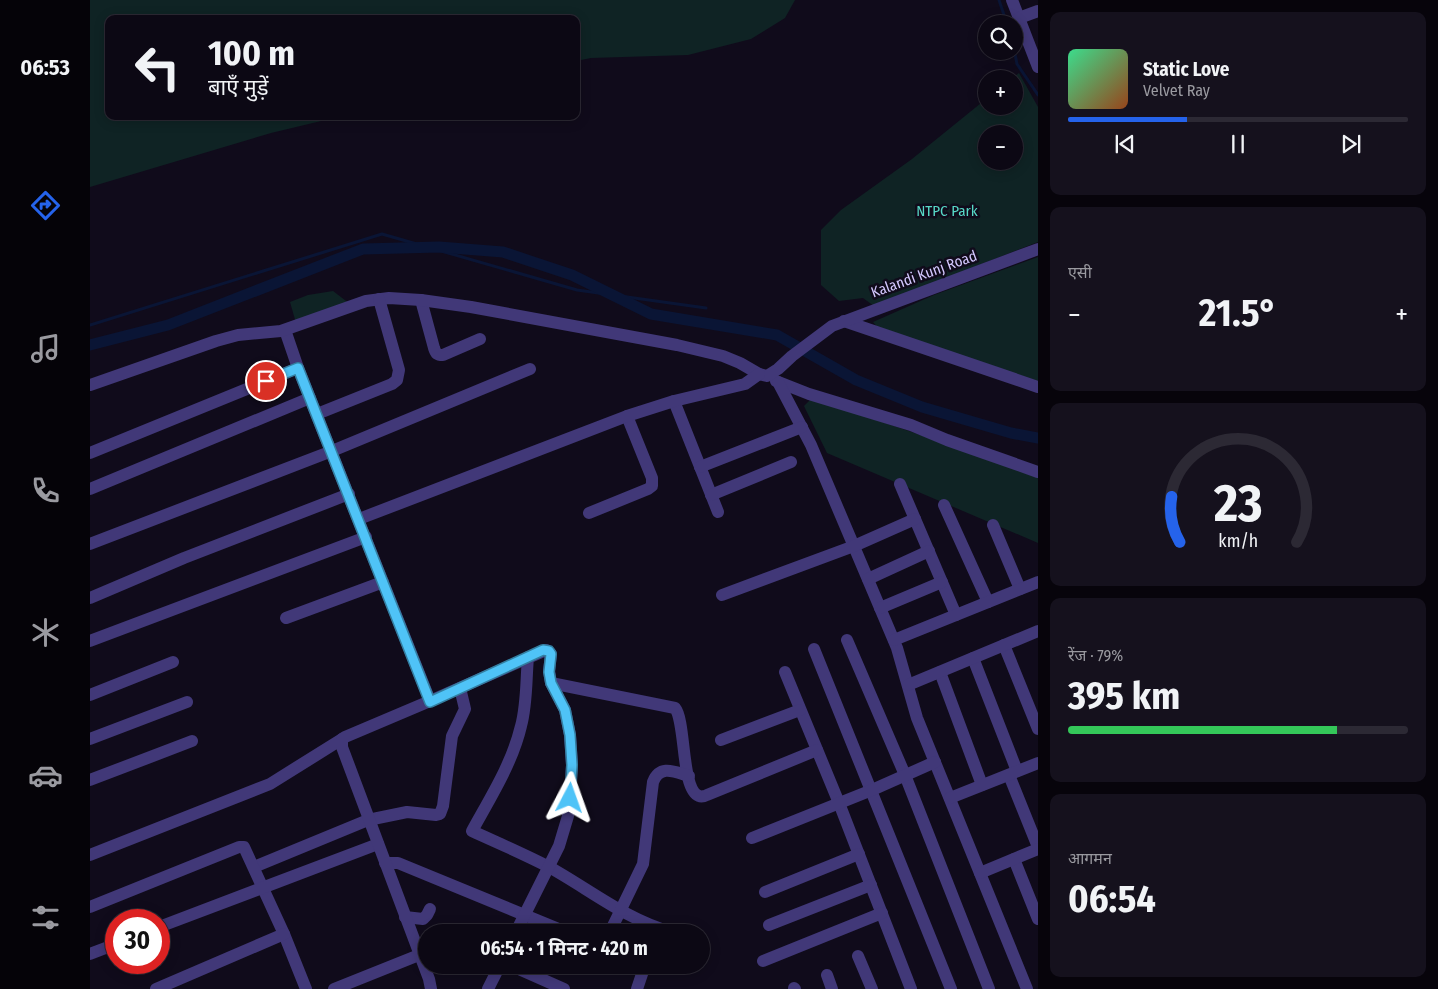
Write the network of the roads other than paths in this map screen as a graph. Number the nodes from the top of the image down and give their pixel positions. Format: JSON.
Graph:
{"nodes":[{"id":1,"x":1012,"y":0,"type":"edge"},
{"id":2,"x":1038,"y":11,"type":"edge"},
{"id":3,"x":1018,"y":15,"type":"edge"},
{"id":4,"x":1023,"y":17,"type":"edge"},
{"id":5,"x":1023,"y":28,"type":"edge"},
{"id":6,"x":1037,"y":63,"type":"edge"},
{"id":7,"x":1038,"y":249,"type":"edge"},
{"id":8,"x":378,"y":299,"type":"junction"},
{"id":9,"x":422,"y":300,"type":"junction"},
{"id":10,"x":844,"y":321,"type":"junction"},
{"id":11,"x":285,"y":330,"type":"junction"},
{"id":12,"x":480,"y":340,"type":"dead end"},
{"id":13,"x":298,"y":368,"type":"junction"},
{"id":14,"x":530,"y":369,"type":"dead end"},
{"id":15,"x":768,"y":377,"type":"junction"},
{"id":16,"x":90,"y":385,"type":"edge"},
{"id":17,"x":1038,"y":387,"type":"edge"},
{"id":18,"x":310,"y":398,"type":"junction"},
{"id":19,"x":674,"y":401,"type":"junction"},
{"id":20,"x":317,"y":414,"type":"junction"},
{"id":21,"x":627,"y":416,"type":"junction"},
{"id":22,"x":802,"y":427,"type":"junction"},
{"id":23,"x":332,"y":451,"type":"junction"},
{"id":24,"x":90,"y":453,"type":"edge"},
{"id":25,"x":791,"y":462,"type":"dead end"},
{"id":26,"x":700,"y":466,"type":"junction"},
{"id":27,"x":1038,"y":472,"type":"edge"},
{"id":28,"x":900,"y":484,"type":"dead end"},
{"id":29,"x":90,"y":489,"type":"edge"},
{"id":30,"x":349,"y":494,"type":"junction"},
{"id":31,"x":712,"y":495,"type":"junction"},
{"id":32,"x":944,"y":505,"type":"dead end"},
{"id":33,"x":718,"y":512,"type":"dead end"},
{"id":34,"x":589,"y":513,"type":"dead end"},
{"id":35,"x":359,"y":518,"type":"junction"},
{"id":36,"x":915,"y":519,"type":"junction"},
{"id":37,"x":993,"y":525,"type":"dead end"},
{"id":38,"x":366,"y":537,"type":"junction"},
{"id":39,"x":90,"y":544,"type":"edge"},
{"id":40,"x":854,"y":546,"type":"junction"},
{"id":41,"x":929,"y":551,"type":"junction"},
{"id":42,"x":868,"y":579,"type":"junction"},
{"id":43,"x":383,"y":582,"type":"junction"},
{"id":44,"x":942,"y":582,"type":"junction"},
{"id":45,"x":1038,"y":582,"type":"edge"},
{"id":46,"x":1020,"y":589,"type":"junction"},
{"id":47,"x":722,"y":595,"type":"dead end"},
{"id":48,"x":90,"y":598,"type":"edge"},
{"id":49,"x":988,"y":602,"type":"junction"},
{"id":50,"x":880,"y":608,"type":"junction"},
{"id":51,"x":956,"y":615,"type":"junction"},
{"id":52,"x":286,"y":618,"type":"dead end"},
{"id":53,"x":1037,"y":634,"type":"edge"},
{"id":54,"x":847,"y":640,"type":"dead end"},
{"id":55,"x":894,"y":640,"type":"junction"},
{"id":56,"x":90,"y":641,"type":"edge"},
{"id":57,"x":1004,"y":646,"type":"junction"},
{"id":58,"x":814,"y":649,"type":"dead end"},
{"id":59,"x":528,"y":657,"type":"junction"},
{"id":60,"x":973,"y":658,"type":"junction"},
{"id":61,"x":173,"y":662,"type":"dead end"},
{"id":62,"x":785,"y":672,"type":"dead end"},
{"id":63,"x":940,"y":672,"type":"junction"},
{"id":64,"x":551,"y":683,"type":"junction"},
{"id":65,"x":908,"y":686,"type":"junction"},
{"id":66,"x":460,"y":688,"type":"junction"},
{"id":67,"x":90,"y":695,"type":"edge"},
{"id":68,"x":187,"y":702,"type":"dead end"},
{"id":69,"x":430,"y":702,"type":"junction"},
{"id":70,"x":800,"y":710,"type":"junction"},
{"id":71,"x":1038,"y":729,"type":"edge"},
{"id":72,"x":90,"y":739,"type":"edge"},
{"id":73,"x":342,"y":740,"type":"junction"},
{"id":74,"x":722,"y":740,"type":"dead end"},
{"id":75,"x":192,"y":741,"type":"dead end"},
{"id":76,"x":817,"y":750,"type":"junction"},
{"id":77,"x":935,"y":762,"type":"junction"},
{"id":78,"x":1038,"y":763,"type":"edge"},
{"id":79,"x":1013,"y":773,"type":"junction"},
{"id":80,"x":689,"y":776,"type":"junction"},
{"id":81,"x":905,"y":776,"type":"junction"},
{"id":82,"x":90,"y":780,"type":"edge"},
{"id":83,"x":982,"y":786,"type":"junction"},
{"id":84,"x":872,"y":790,"type":"junction"},
{"id":85,"x":950,"y":798,"type":"junction"},
{"id":86,"x":839,"y":803,"type":"junction"},
{"id":87,"x":368,"y":820,"type":"junction"},
{"id":88,"x":752,"y":838,"type":"dead end"},
{"id":89,"x":378,"y":844,"type":"junction"},
{"id":90,"x":1038,"y":848,"type":"edge"},
{"id":91,"x":859,"y":854,"type":"junction"},
{"id":92,"x":90,"y":855,"type":"edge"},
{"id":93,"x":1014,"y":859,"type":"junction"},
{"id":94,"x":385,"y":863,"type":"junction"},
{"id":95,"x":549,"y":867,"type":"junction"},
{"id":96,"x":254,"y":868,"type":"junction"},
{"id":97,"x":980,"y":873,"type":"junction"},
{"id":98,"x":871,"y":885,"type":"junction"},
{"id":99,"x":263,"y":888,"type":"junction"},
{"id":100,"x":765,"y":892,"type":"dead end"},
{"id":101,"x":90,"y":907,"type":"edge"},
{"id":102,"x":430,"y":909,"type":"dead end"},
{"id":103,"x":620,"y":911,"type":"junction"},
{"id":104,"x":882,"y":913,"type":"junction"},
{"id":105,"x":525,"y":916,"type":"junction"},
{"id":106,"x":405,"y":917,"type":"junction"},
{"id":107,"x":1038,"y":919,"type":"edge"},
{"id":108,"x":170,"y":924,"type":"edge"},
{"id":109,"x":520,"y":924,"type":"edge"},
{"id":110,"x":546,"y":924,"type":"edge"},
{"id":111,"x":614,"y":924,"type":"edge"},
{"id":112,"x":645,"y":924,"type":"edge"},
{"id":113,"x":769,"y":925,"type":"dead end"},
{"id":114,"x":284,"y":934,"type":"junction"},
{"id":115,"x":105,"y":948,"type":"edge"},
{"id":116,"x":418,"y":952,"type":"edge"},
{"id":117,"x":90,"y":954,"type":"edge"},
{"id":118,"x":418,"y":955,"type":"edge"},
{"id":119,"x":858,"y":956,"type":"dead end"},
{"id":120,"x":763,"y":961,"type":"dead end"},
{"id":121,"x":426,"y":974,"type":"edge"},
{"id":122,"x":496,"y":974,"type":"edge"},
{"id":123,"x":530,"y":974,"type":"edge"},
{"id":124,"x":642,"y":974,"type":"edge"},
{"id":125,"x":827,"y":975,"type":"dead end"},
{"id":126,"x":156,"y":989,"type":"edge"},
{"id":127,"x":306,"y":989,"type":"edge"},
{"id":128,"x":334,"y":989,"type":"edge"},
{"id":129,"x":431,"y":989,"type":"edge"},
{"id":130,"x":488,"y":989,"type":"edge"},
{"id":131,"x":564,"y":989,"type":"edge"},
{"id":132,"x":637,"y":989,"type":"edge"},
{"id":133,"x":832,"y":989,"type":"edge"},
{"id":134,"x":872,"y":989,"type":"edge"},
{"id":135,"x":911,"y":989,"type":"edge"},
{"id":136,"x":951,"y":989,"type":"edge"},
{"id":137,"x":989,"y":989,"type":"edge"},
{"id":138,"x":1027,"y":989,"type":"edge"}],
"edges":[{"from":1,"to":3,"type":"street"},
{"from":2,"to":4,"type":"street"},
{"from":5,"to":6,"type":"street"},
{"from":7,"to":10,"type":"street","name":"Kalandi Kunj Road"},
{"from":8,"to":9,"type":"street"},
{"from":8,"to":11,"type":"street"},
{"from":8,"to":20,"type":"street"},
{"from":9,"to":12,"type":"street"},
{"from":9,"to":15,"type":"street"},
{"from":10,"to":15,"type":"street","name":"Kalandi Kunj Road"},
{"from":10,"to":17,"type":"street"},
{"from":11,"to":13,"type":"street"},
{"from":11,"to":16,"type":"street"},
{"from":13,"to":18,"type":"street"},
{"from":13,"to":24,"type":"street"},
{"from":14,"to":23,"type":"street"},
{"from":15,"to":19,"type":"street","name":"Kalandi Kunj Road"},
{"from":15,"to":22,"type":"street"},
{"from":15,"to":27,"type":"street"},
{"from":18,"to":20,"type":"street"},
{"from":18,"to":29,"type":"street"},
{"from":19,"to":21,"type":"street","name":"Kalandi Kunj Road"},
{"from":19,"to":26,"type":"street"},
{"from":20,"to":23,"type":"street"},
{"from":21,"to":34,"type":"street"},
{"from":21,"to":35,"type":"street","name":"Kalandi Kunj Road"},
{"from":22,"to":26,"type":"street"},
{"from":22,"to":40,"type":"street"},
{"from":23,"to":30,"type":"street"},
{"from":23,"to":39,"type":"street"},
{"from":25,"to":31,"type":"street"},
{"from":26,"to":31,"type":"street"},
{"from":28,"to":36,"type":"street"},
{"from":30,"to":35,"type":"street"},
{"from":30,"to":48,"type":"street"},
{"from":31,"to":33,"type":"street"},
{"from":32,"to":49,"type":"street"},
{"from":35,"to":38,"type":"street"},
{"from":36,"to":40,"type":"street"},
{"from":36,"to":41,"type":"street"},
{"from":37,"to":46,"type":"street"},
{"from":38,"to":43,"type":"street"},
{"from":38,"to":56,"type":"street"},
{"from":40,"to":42,"type":"street"},
{"from":40,"to":47,"type":"street"},
{"from":41,"to":42,"type":"street"},
{"from":41,"to":44,"type":"street"},
{"from":42,"to":50,"type":"street"},
{"from":43,"to":52,"type":"street"},
{"from":43,"to":69,"type":"street"},
{"from":44,"to":50,"type":"street"},
{"from":44,"to":51,"type":"street"},
{"from":45,"to":46,"type":"street"},
{"from":46,"to":49,"type":"street"},
{"from":49,"to":51,"type":"street"},
{"from":50,"to":55,"type":"street"},
{"from":51,"to":55,"type":"street"},
{"from":53,"to":57,"type":"street"},
{"from":54,"to":81,"type":"street"},
{"from":55,"to":65,"type":"street"},
{"from":57,"to":60,"type":"street"},
{"from":57,"to":71,"type":"street"},
{"from":58,"to":84,"type":"street"},
{"from":59,"to":64,"type":"street"},
{"from":59,"to":66,"type":"street"},
{"from":59,"to":95,"type":"street"},
{"from":60,"to":63,"type":"street"},
{"from":60,"to":79,"type":"street"},
{"from":61,"to":67,"type":"street"},
{"from":62,"to":70,"type":"street"},
{"from":63,"to":65,"type":"street"},
{"from":63,"to":83,"type":"street"},
{"from":64,"to":80,"type":"street"},
{"from":64,"to":95,"type":"street"},
{"from":65,"to":77,"type":"street"},
{"from":66,"to":69,"type":"street"},
{"from":66,"to":87,"type":"street"},
{"from":68,"to":72,"type":"street"},
{"from":69,"to":73,"type":"street"},
{"from":70,"to":74,"type":"street"},
{"from":70,"to":76,"type":"street"},
{"from":73,"to":87,"type":"street"},
{"from":73,"to":92,"type":"street"},
{"from":75,"to":82,"type":"street"},
{"from":76,"to":80,"type":"street"},
{"from":76,"to":86,"type":"street"},
{"from":77,"to":81,"type":"street"},
{"from":77,"to":85,"type":"street"},
{"from":78,"to":79,"type":"street"},
{"from":79,"to":83,"type":"street"},
{"from":79,"to":90,"type":"street"},
{"from":80,"to":103,"type":"street"},
{"from":81,"to":84,"type":"street"},
{"from":81,"to":137,"type":"street"},
{"from":83,"to":85,"type":"street"},
{"from":84,"to":86,"type":"street"},
{"from":84,"to":136,"type":"street"},
{"from":85,"to":97,"type":"street"},
{"from":86,"to":88,"type":"street"},
{"from":86,"to":91,"type":"street"},
{"from":87,"to":89,"type":"street"},
{"from":87,"to":96,"type":"street"},
{"from":89,"to":94,"type":"street"},
{"from":89,"to":99,"type":"street"},
{"from":90,"to":93,"type":"street"},
{"from":91,"to":98,"type":"street"},
{"from":91,"to":100,"type":"street"},
{"from":93,"to":97,"type":"street"},
{"from":93,"to":107,"type":"street"},
{"from":94,"to":105,"type":"street"},
{"from":94,"to":106,"type":"street"},
{"from":95,"to":103,"type":"street"},
{"from":95,"to":105,"type":"street"},
{"from":96,"to":99,"type":"street"},
{"from":96,"to":101,"type":"street"},
{"from":97,"to":138,"type":"street"},
{"from":98,"to":104,"type":"street"},
{"from":98,"to":113,"type":"street"},
{"from":99,"to":108,"type":"street"},
{"from":99,"to":114,"type":"street"},
{"from":102,"to":106,"type":"street"},
{"from":103,"to":111,"type":"street"},
{"from":103,"to":112,"type":"street"},
{"from":104,"to":120,"type":"street"},
{"from":104,"to":135,"type":"street"},
{"from":105,"to":109,"type":"street"},
{"from":105,"to":110,"type":"street"},
{"from":106,"to":116,"type":"street"},
{"from":114,"to":126,"type":"street"},
{"from":114,"to":127,"type":"street"},
{"from":115,"to":117,"type":"street"},
{"from":118,"to":128,"type":"street"},
{"from":119,"to":134,"type":"street"},
{"from":121,"to":129,"type":"street"},
{"from":122,"to":130,"type":"street"},
{"from":123,"to":131,"type":"street"},
{"from":124,"to":132,"type":"street"},
{"from":125,"to":133,"type":"street"}]}
